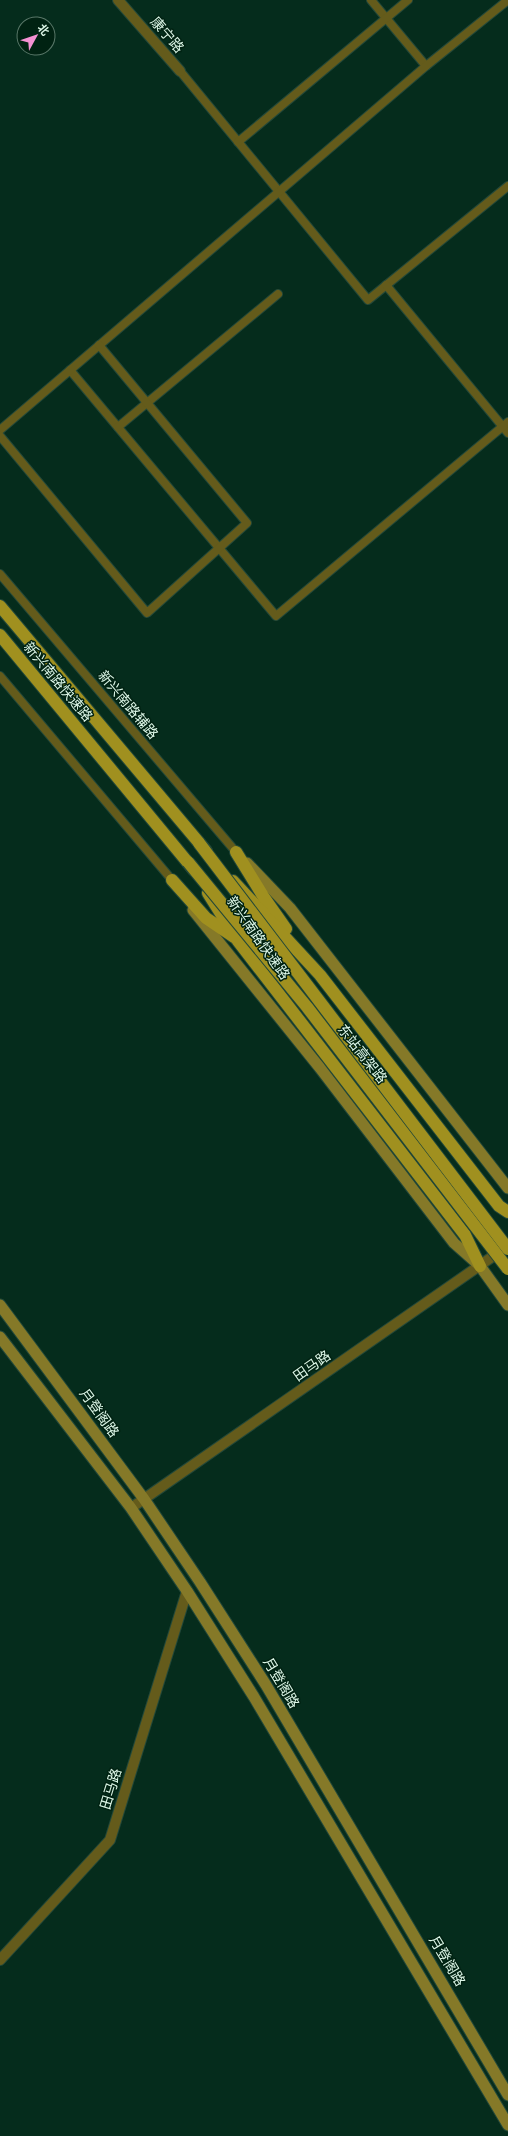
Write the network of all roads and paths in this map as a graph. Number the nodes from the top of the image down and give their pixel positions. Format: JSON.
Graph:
{"nodes":[{"id":1,"x":118,"y":0,"type":"edge"},
{"id":2,"x":371,"y":0,"type":"edge"},
{"id":3,"x":408,"y":0,"type":"edge"},
{"id":4,"x":508,"y":0,"type":"edge"},
{"id":5,"x":386,"y":18,"type":"junction"},
{"id":6,"x":426,"y":66,"type":"junction"},
{"id":7,"x":180,"y":71,"type":"joint"},
{"id":8,"x":238,"y":142,"type":"junction"},
{"id":9,"x":508,"y":186,"type":"edge"},
{"id":10,"x":279,"y":192,"type":"junction"},
{"id":11,"x":386,"y":285,"type":"junction"},
{"id":12,"x":278,"y":294,"type":"dead end"},
{"id":13,"x":99,"y":345,"type":"junction"},
{"id":14,"x":70,"y":370,"type":"junction"},
{"id":15,"x":147,"y":403,"type":"junction"},
{"id":16,"x":118,"y":427,"type":"junction"},
{"id":17,"x":506,"y":427,"type":"edge"},
{"id":18,"x":0,"y":430,"type":"edge"},
{"id":19,"x":0,"y":436,"type":"edge"},
{"id":20,"x":219,"y":548,"type":"junction"},
{"id":21,"x":0,"y":574,"type":"edge"},
{"id":22,"x":0,"y":606,"type":"edge"},
{"id":23,"x":0,"y":635,"type":"edge"},
{"id":24,"x":0,"y":676,"type":"edge"},
{"id":25,"x":199,"y":843,"type":"junction"},
{"id":26,"x":236,"y":852,"type":"junction"},
{"id":27,"x":188,"y":862,"type":"junction"},
{"id":28,"x":172,"y":880,"type":"junction"},
{"id":29,"x":238,"y":941,"type":"junction"},
{"id":30,"x":320,"y":975,"type":"junction"},
{"id":31,"x":508,"y":1188,"type":"edge"},
{"id":32,"x":508,"y":1212,"type":"edge"},
{"id":33,"x":508,"y":1247,"type":"edge"},
{"id":34,"x":480,"y":1266,"type":"junction"},
{"id":35,"x":508,"y":1269,"type":"edge"},
{"id":36,"x":0,"y":1305,"type":"edge"},
{"id":37,"x":508,"y":1305,"type":"edge"},
{"id":38,"x":0,"y":1337,"type":"edge"},
{"id":39,"x":144,"y":1499,"type":"junction"},
{"id":40,"x":131,"y":1508,"type":"junction"},
{"id":41,"x":187,"y":1591,"type":"junction"},
{"id":42,"x":0,"y":1960,"type":"edge"},
{"id":43,"x":508,"y":2095,"type":"edge"},
{"id":44,"x":508,"y":2125,"type":"edge"}],
"edges":[{"from":1,"to":7,"type":"street","name":"康宁路"},
{"from":2,"to":5,"type":"street"},
{"from":3,"to":5,"type":"street"},
{"from":4,"to":6,"type":"street"},
{"from":5,"to":6,"type":"street"},
{"from":5,"to":8,"type":"street"},
{"from":6,"to":10,"type":"street"},
{"from":7,"to":8,"type":"street"},
{"from":8,"to":10,"type":"street"},
{"from":9,"to":11,"type":"street"},
{"from":10,"to":11,"type":"street"},
{"from":10,"to":13,"type":"street"},
{"from":11,"to":17,"type":"street"},
{"from":12,"to":15,"type":"street"},
{"from":13,"to":14,"type":"street"},
{"from":13,"to":15,"type":"street"},
{"from":14,"to":16,"type":"street"},
{"from":14,"to":18,"type":"street"},
{"from":15,"to":16,"type":"street"},
{"from":15,"to":20,"type":"street"},
{"from":16,"to":20,"type":"street"},
{"from":17,"to":20,"type":"street"},
{"from":19,"to":20,"type":"street"},
{"from":21,"to":26,"type":"street","name":"新兴南路辅路"},
{"from":22,"to":25,"type":"main road","name":"新兴南路快速路"},
{"from":23,"to":27,"type":"main road","name":"新兴南路快速路"},
{"from":24,"to":28,"type":"street"},
{"from":25,"to":30,"type":"main road","name":"新兴南路快速路"},
{"from":25,"to":33,"type":"main road","name":"东站高架路","bridge":true},
{"from":26,"to":30,"type":"main road"},
{"from":26,"to":31,"type":"main road"},
{"from":27,"to":29,"type":"main road","name":"新兴南路快速路"},
{"from":27,"to":35,"type":"main road","name":"东站高架路","bridge":true},
{"from":28,"to":29,"type":"main road"},
{"from":28,"to":34,"type":"main road"},
{"from":29,"to":34,"type":"main road","name":"新兴南路快速路"},
{"from":30,"to":32,"type":"main road","name":"新兴南路快速路"},
{"from":33,"to":34,"type":"street","name":"田马路"},
{"from":34,"to":37,"type":"main road"},
{"from":34,"to":39,"type":"street","name":"田马路"},
{"from":36,"to":39,"type":"main road","name":"月登阁路"},
{"from":38,"to":40,"type":"main road"},
{"from":39,"to":40,"type":"street","name":"田马路"},
{"from":39,"to":43,"type":"main road","name":"月登阁路"},
{"from":40,"to":41,"type":"main road"},
{"from":41,"to":42,"type":"street","name":"田马路"},
{"from":41,"to":44,"type":"main road"}]}
